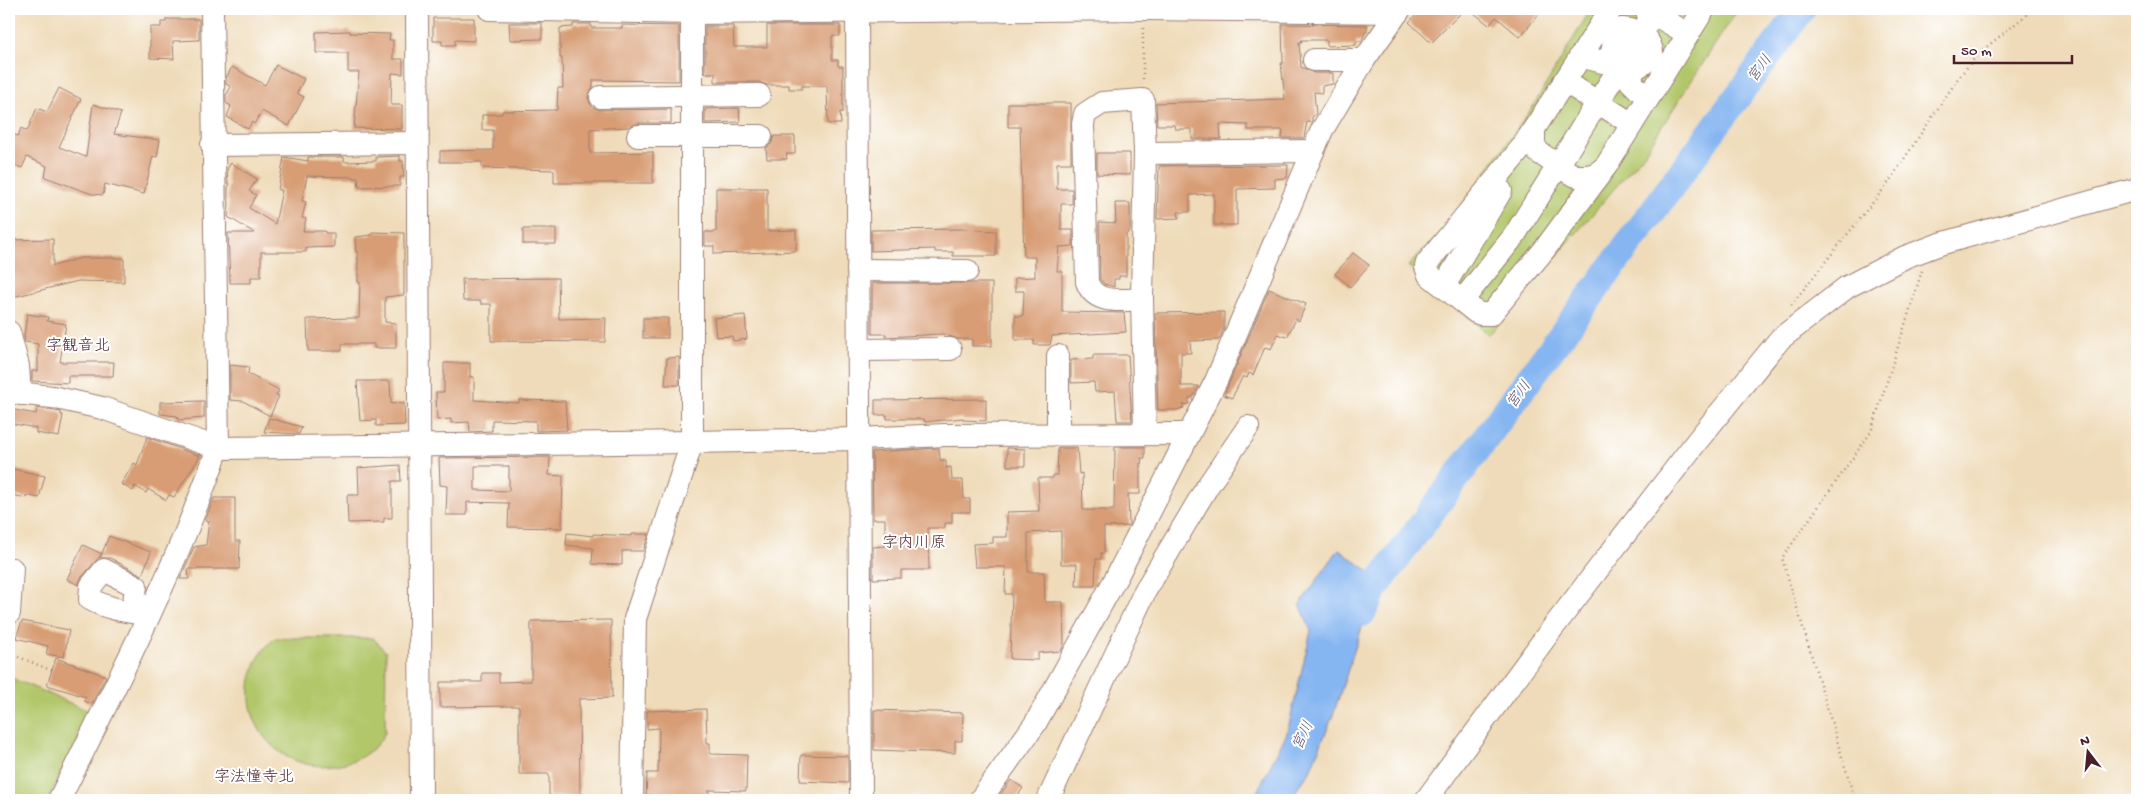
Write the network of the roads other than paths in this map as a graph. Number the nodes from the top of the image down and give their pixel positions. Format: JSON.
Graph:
{"nodes":[{"id":1,"x":212,"y":9,"type":"edge"},
{"id":2,"x":417,"y":9,"type":"edge"},
{"id":3,"x":489,"y":9,"type":"edge"},
{"id":4,"x":1142,"y":9,"type":"edge"},
{"id":5,"x":1611,"y":9,"type":"edge"},
{"id":6,"x":1704,"y":9,"type":"edge"},
{"id":7,"x":1399,"y":10,"type":"edge"},
{"id":8,"x":692,"y":11,"type":"edge"},
{"id":9,"x":857,"y":11,"type":"edge"},
{"id":10,"x":1658,"y":13,"type":"edge"},
{"id":11,"x":1640,"y":34,"type":"junction"},
{"id":12,"x":1688,"y":34,"type":"junction"},
{"id":13,"x":1580,"y":56,"type":"junction"},
{"id":14,"x":1314,"y":60,"type":"dead end"},
{"id":15,"x":1364,"y":60,"type":"junction"},
{"id":16,"x":1564,"y":81,"type":"junction"},
{"id":17,"x":759,"y":94,"type":"dead end"},
{"id":18,"x":692,"y":95,"type":"junction"},
{"id":19,"x":1650,"y":95,"type":"junction"},
{"id":20,"x":601,"y":97,"type":"dead end"},
{"id":21,"x":1598,"y":102,"type":"junction"},
{"id":22,"x":1632,"y":124,"type":"junction"},
{"id":23,"x":1534,"y":129,"type":"junction"},
{"id":24,"x":638,"y":136,"type":"dead end"},
{"id":25,"x":692,"y":136,"type":"junction"},
{"id":26,"x":761,"y":136,"type":"dead end"},
{"id":27,"x":417,"y":143,"type":"junction"},
{"id":28,"x":212,"y":145,"type":"junction"},
{"id":29,"x":1313,"y":151,"type":"junction"},
{"id":30,"x":1145,"y":153,"type":"junction"},
{"id":31,"x":1516,"y":155,"type":"junction"},
{"id":32,"x":1557,"y":165,"type":"junction"},
{"id":33,"x":1606,"y":166,"type":"junction"},
{"id":34,"x":2137,"y":189,"type":"edge"},
{"id":35,"x":1482,"y":221,"type":"junction"},
{"id":36,"x":1511,"y":240,"type":"junction"},
{"id":37,"x":1538,"y":257,"type":"junction"},
{"id":38,"x":858,"y":270,"type":"junction"},
{"id":39,"x":966,"y":271,"type":"dead end"},
{"id":40,"x":1444,"y":286,"type":"junction"},
{"id":41,"x":1142,"y":299,"type":"junction"},
{"id":42,"x":1462,"y":301,"type":"junction"},
{"id":43,"x":9,"y":332,"type":"edge"},
{"id":44,"x":950,"y":349,"type":"dead end"},
{"id":45,"x":859,"y":350,"type":"junction"},
{"id":46,"x":1058,"y":356,"type":"dead end"},
{"id":47,"x":14,"y":393,"type":"edge"},
{"id":48,"x":1248,"y":427,"type":"dead end"},
{"id":49,"x":1058,"y":434,"type":"junction"},
{"id":50,"x":1144,"y":434,"type":"junction"},
{"id":51,"x":1187,"y":434,"type":"junction"},
{"id":52,"x":859,"y":439,"type":"junction"},
{"id":53,"x":692,"y":442,"type":"junction"},
{"id":54,"x":420,"y":445,"type":"junction"},
{"id":55,"x":218,"y":448,"type":"junction"},
{"id":56,"x":12,"y":569,"type":"dead end"},
{"id":57,"x":9,"y":613,"type":"edge"},
{"id":58,"x":59,"y":800,"type":"edge"},
{"id":59,"x":421,"y":800,"type":"edge"},
{"id":60,"x":632,"y":800,"type":"edge"},
{"id":61,"x":861,"y":800,"type":"edge"},
{"id":62,"x":980,"y":800,"type":"edge"},
{"id":63,"x":1048,"y":800,"type":"edge"},
{"id":64,"x":1426,"y":800,"type":"edge"}],
"edges":[{"from":1,"to":28,"type":"street"},
{"from":2,"to":27,"type":"street"},
{"from":3,"to":8,"type":"street"},
{"from":4,"to":7,"type":"street"},
{"from":4,"to":9,"type":"street"},
{"from":5,"to":13,"type":"street"},
{"from":6,"to":12,"type":"street"},
{"from":7,"to":15,"type":"street"},
{"from":8,"to":9,"type":"street"},
{"from":8,"to":18,"type":"street"},
{"from":9,"to":38,"type":"street"},
{"from":10,"to":11,"type":"street"},
{"from":10,"to":12,"type":"street"},
{"from":11,"to":13,"type":"street"},
{"from":11,"to":19,"type":"street"},
{"from":11,"to":21,"type":"street"},
{"from":12,"to":19,"type":"street"},
{"from":13,"to":16,"type":"street"},
{"from":14,"to":15,"type":"street"},
{"from":15,"to":29,"type":"street"},
{"from":16,"to":21,"type":"street"},
{"from":16,"to":23,"type":"street"},
{"from":17,"to":18,"type":"street"},
{"from":18,"to":20,"type":"street"},
{"from":18,"to":25,"type":"street"},
{"from":19,"to":22,"type":"street"},
{"from":21,"to":22,"type":"street"},
{"from":21,"to":32,"type":"street"},
{"from":22,"to":33,"type":"street"},
{"from":23,"to":31,"type":"street"},
{"from":23,"to":32,"type":"street"},
{"from":24,"to":25,"type":"street"},
{"from":25,"to":26,"type":"street"},
{"from":25,"to":53,"type":"street"},
{"from":27,"to":28,"type":"street"},
{"from":27,"to":54,"type":"street"},
{"from":28,"to":55,"type":"street"},
{"from":29,"to":30,"type":"street"},
{"from":29,"to":51,"type":"street"},
{"from":30,"to":41,"type":"street"},
{"from":30,"to":41,"type":"street"},
{"from":31,"to":35,"type":"street"},
{"from":31,"to":40,"type":"street"},
{"from":32,"to":33,"type":"street"},
{"from":32,"to":36,"type":"street"},
{"from":33,"to":37,"type":"street"},
{"from":34,"to":64,"type":"street"},
{"from":35,"to":36,"type":"street"},
{"from":35,"to":40,"type":"street"},
{"from":36,"to":37,"type":"street"},
{"from":36,"to":42,"type":"street"},
{"from":37,"to":42,"type":"street"},
{"from":38,"to":39,"type":"street"},
{"from":38,"to":45,"type":"street"},
{"from":40,"to":42,"type":"street"},
{"from":41,"to":50,"type":"street"},
{"from":43,"to":47,"type":"street"},
{"from":44,"to":45,"type":"street"},
{"from":45,"to":52,"type":"street"},
{"from":46,"to":49,"type":"street"},
{"from":47,"to":55,"type":"street"},
{"from":48,"to":63,"type":"street"},
{"from":49,"to":50,"type":"street"},
{"from":49,"to":52,"type":"street"},
{"from":50,"to":51,"type":"street"},
{"from":51,"to":62,"type":"street"},
{"from":52,"to":53,"type":"street"},
{"from":52,"to":61,"type":"street"},
{"from":53,"to":54,"type":"street"},
{"from":53,"to":60,"type":"street"},
{"from":54,"to":55,"type":"street"},
{"from":54,"to":59,"type":"street"},
{"from":55,"to":58,"type":"street"},
{"from":56,"to":57,"type":"street"}]}
